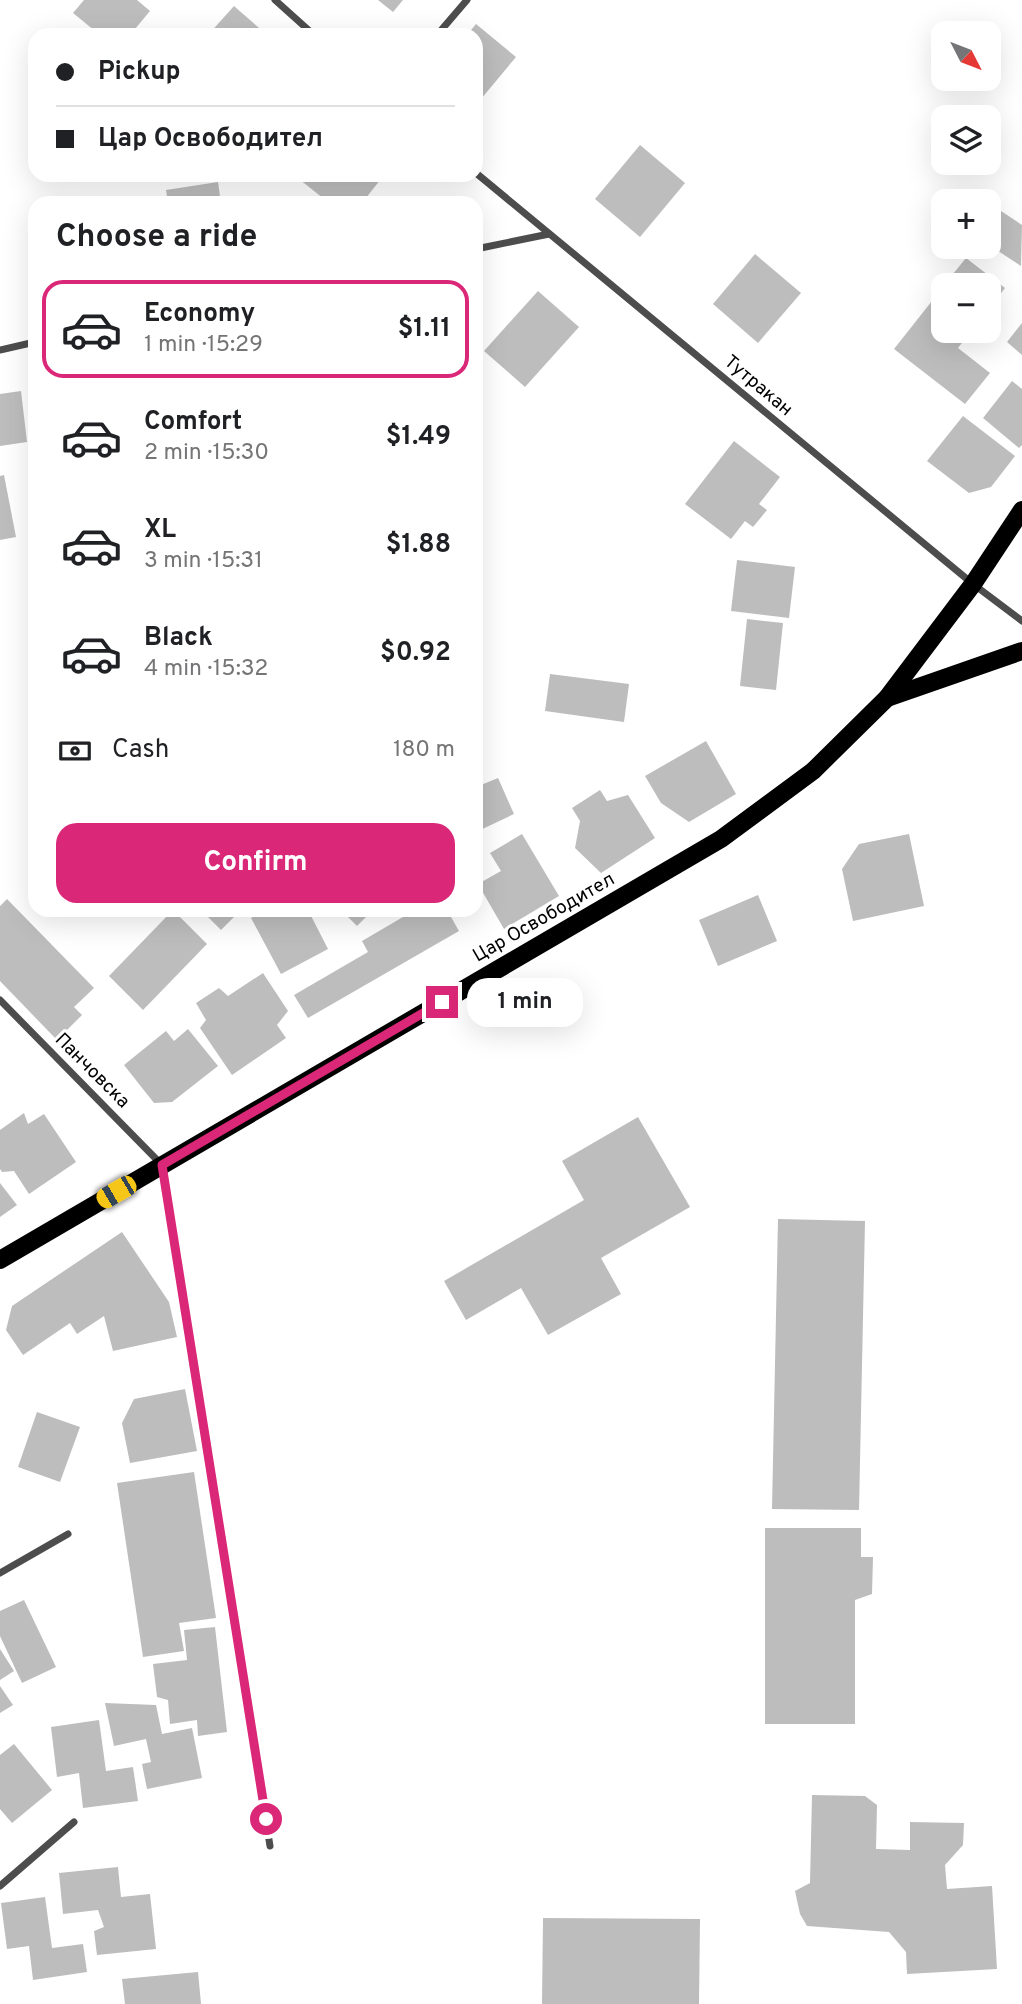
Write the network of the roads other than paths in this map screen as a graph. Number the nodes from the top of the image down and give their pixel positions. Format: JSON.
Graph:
{"nodes":[{"id":1,"x":275,"y":0,"type":"edge"},
{"id":2,"x":467,"y":0,"type":"edge"},
{"id":3,"x":306,"y":28,"type":"edge"},
{"id":4,"x":444,"y":28,"type":"edge"},
{"id":5,"x":483,"y":179,"type":"edge"},
{"id":6,"x":549,"y":234,"type":"junction"},
{"id":7,"x":483,"y":248,"type":"edge"},
{"id":8,"x":28,"y":344,"type":"edge"},
{"id":9,"x":0,"y":350,"type":"edge"},
{"id":10,"x":1022,"y":510,"type":"edge"},
{"id":11,"x":973,"y":584,"type":"junction"},
{"id":12,"x":1022,"y":621,"type":"edge"},
{"id":13,"x":1022,"y":651,"type":"edge"},
{"id":14,"x":887,"y":698,"type":"junction"},
{"id":15,"x":0,"y":1000,"type":"edge"},
{"id":16,"x":162,"y":1165,"type":"junction"},
{"id":17,"x":0,"y":1260,"type":"edge"},
{"id":18,"x":68,"y":1534,"type":"dead end"},
{"id":19,"x":0,"y":1573,"type":"edge"},
{"id":20,"x":74,"y":1822,"type":"dead end"},
{"id":21,"x":270,"y":1846,"type":"dead end"},
{"id":22,"x":0,"y":1886,"type":"edge"}],
"edges":[{"from":1,"to":3,"type":"street"},
{"from":2,"to":4,"type":"street"},
{"from":5,"to":6,"type":"street","name":"Тутракан"},
{"from":6,"to":7,"type":"street"},
{"from":6,"to":11,"type":"street","name":"Тутракан"},
{"from":8,"to":9,"type":"street"},
{"from":10,"to":11,"type":"main road","name":"Цар Освободител"},
{"from":11,"to":12,"type":"street","name":"Тутракан"},
{"from":11,"to":14,"type":"main road","name":"Цар Освободител"},
{"from":13,"to":14,"type":"main road"},
{"from":14,"to":16,"type":"main road","name":"Цар Освободител"},
{"from":15,"to":16,"type":"street","name":"Панчовска"},
{"from":16,"to":17,"type":"main road","name":"Цар Освободител"},
{"from":16,"to":21,"type":"street"},
{"from":18,"to":19,"type":"street"},
{"from":20,"to":22,"type":"street"}]}
